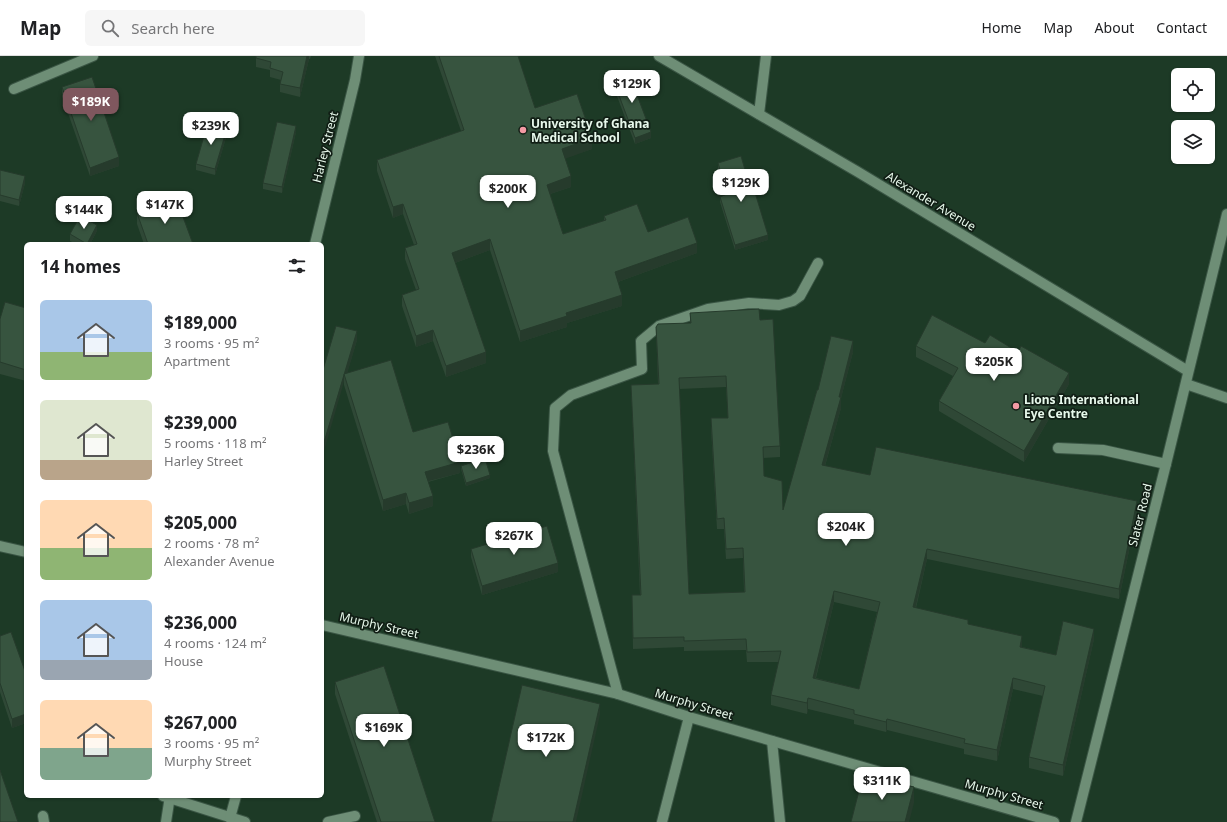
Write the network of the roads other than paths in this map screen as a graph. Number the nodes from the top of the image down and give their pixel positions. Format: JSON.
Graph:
{"nodes":[{"id":1,"x":93,"y":56,"type":"edge"},
{"id":2,"x":359,"y":56,"type":"edge"},
{"id":3,"x":659,"y":56,"type":"edge"},
{"id":4,"x":766,"y":56,"type":"edge"},
{"id":5,"x":14,"y":89,"type":"dead end"},
{"id":6,"x":759,"y":114,"type":"junction"},
{"id":7,"x":1227,"y":214,"type":"edge"},
{"id":8,"x":315,"y":242,"type":"edge"},
{"id":9,"x":818,"y":263,"type":"dead end"},
{"id":10,"x":1188,"y":371,"type":"junction"},
{"id":11,"x":1186,"y":384,"type":"junction"},
{"id":12,"x":1227,"y":398,"type":"edge"},
{"id":13,"x":1058,"y":448,"type":"dead end"},
{"id":14,"x":1166,"y":464,"type":"junction"},
{"id":15,"x":0,"y":546,"type":"edge"},
{"id":16,"x":24,"y":552,"type":"edge"},
{"id":17,"x":324,"y":625,"type":"edge"},
{"id":18,"x":618,"y":694,"type":"junction"},
{"id":19,"x":689,"y":717,"type":"junction"},
{"id":20,"x":772,"y":741,"type":"junction"},
{"id":21,"x":168,"y":798,"type":"edge"},
{"id":22,"x":171,"y":798,"type":"edge"},
{"id":23,"x":235,"y":798,"type":"edge"},
{"id":24,"x":355,"y":816,"type":"dead end"},
{"id":25,"x":230,"y":818,"type":"junction"},
{"id":26,"x":166,"y":822,"type":"edge"},
{"id":27,"x":245,"y":822,"type":"edge"},
{"id":28,"x":328,"y":822,"type":"edge"},
{"id":29,"x":662,"y":822,"type":"edge"},
{"id":30,"x":780,"y":822,"type":"edge"},
{"id":31,"x":1054,"y":822,"type":"edge"},
{"id":32,"x":1076,"y":822,"type":"edge"}],
"edges":[{"from":1,"to":5,"type":"street"},
{"from":2,"to":8,"type":"street","name":"Harley Street"},
{"from":3,"to":6,"type":"street","name":"Alexander Avenue"},
{"from":4,"to":6,"type":"street"},
{"from":6,"to":10,"type":"street","name":"Alexander Avenue"},
{"from":7,"to":10,"type":"street","name":"Slater Road"},
{"from":9,"to":18,"type":"street"},
{"from":10,"to":11,"type":"street","name":"Slater Road"},
{"from":11,"to":12,"type":"street"},
{"from":11,"to":14,"type":"street","name":"Slater Road"},
{"from":13,"to":14,"type":"street"},
{"from":14,"to":32,"type":"street","name":"Slater Road"},
{"from":15,"to":16,"type":"street"},
{"from":17,"to":18,"type":"street","name":"Murphy Street"},
{"from":18,"to":19,"type":"street","name":"Murphy Street"},
{"from":19,"to":20,"type":"street","name":"Murphy Street"},
{"from":19,"to":29,"type":"street"},
{"from":20,"to":30,"type":"street"},
{"from":20,"to":31,"type":"street","name":"Murphy Street"},
{"from":21,"to":26,"type":"street"},
{"from":22,"to":25,"type":"street"},
{"from":23,"to":25,"type":"street"},
{"from":24,"to":28,"type":"street"},
{"from":25,"to":27,"type":"street"}]}
